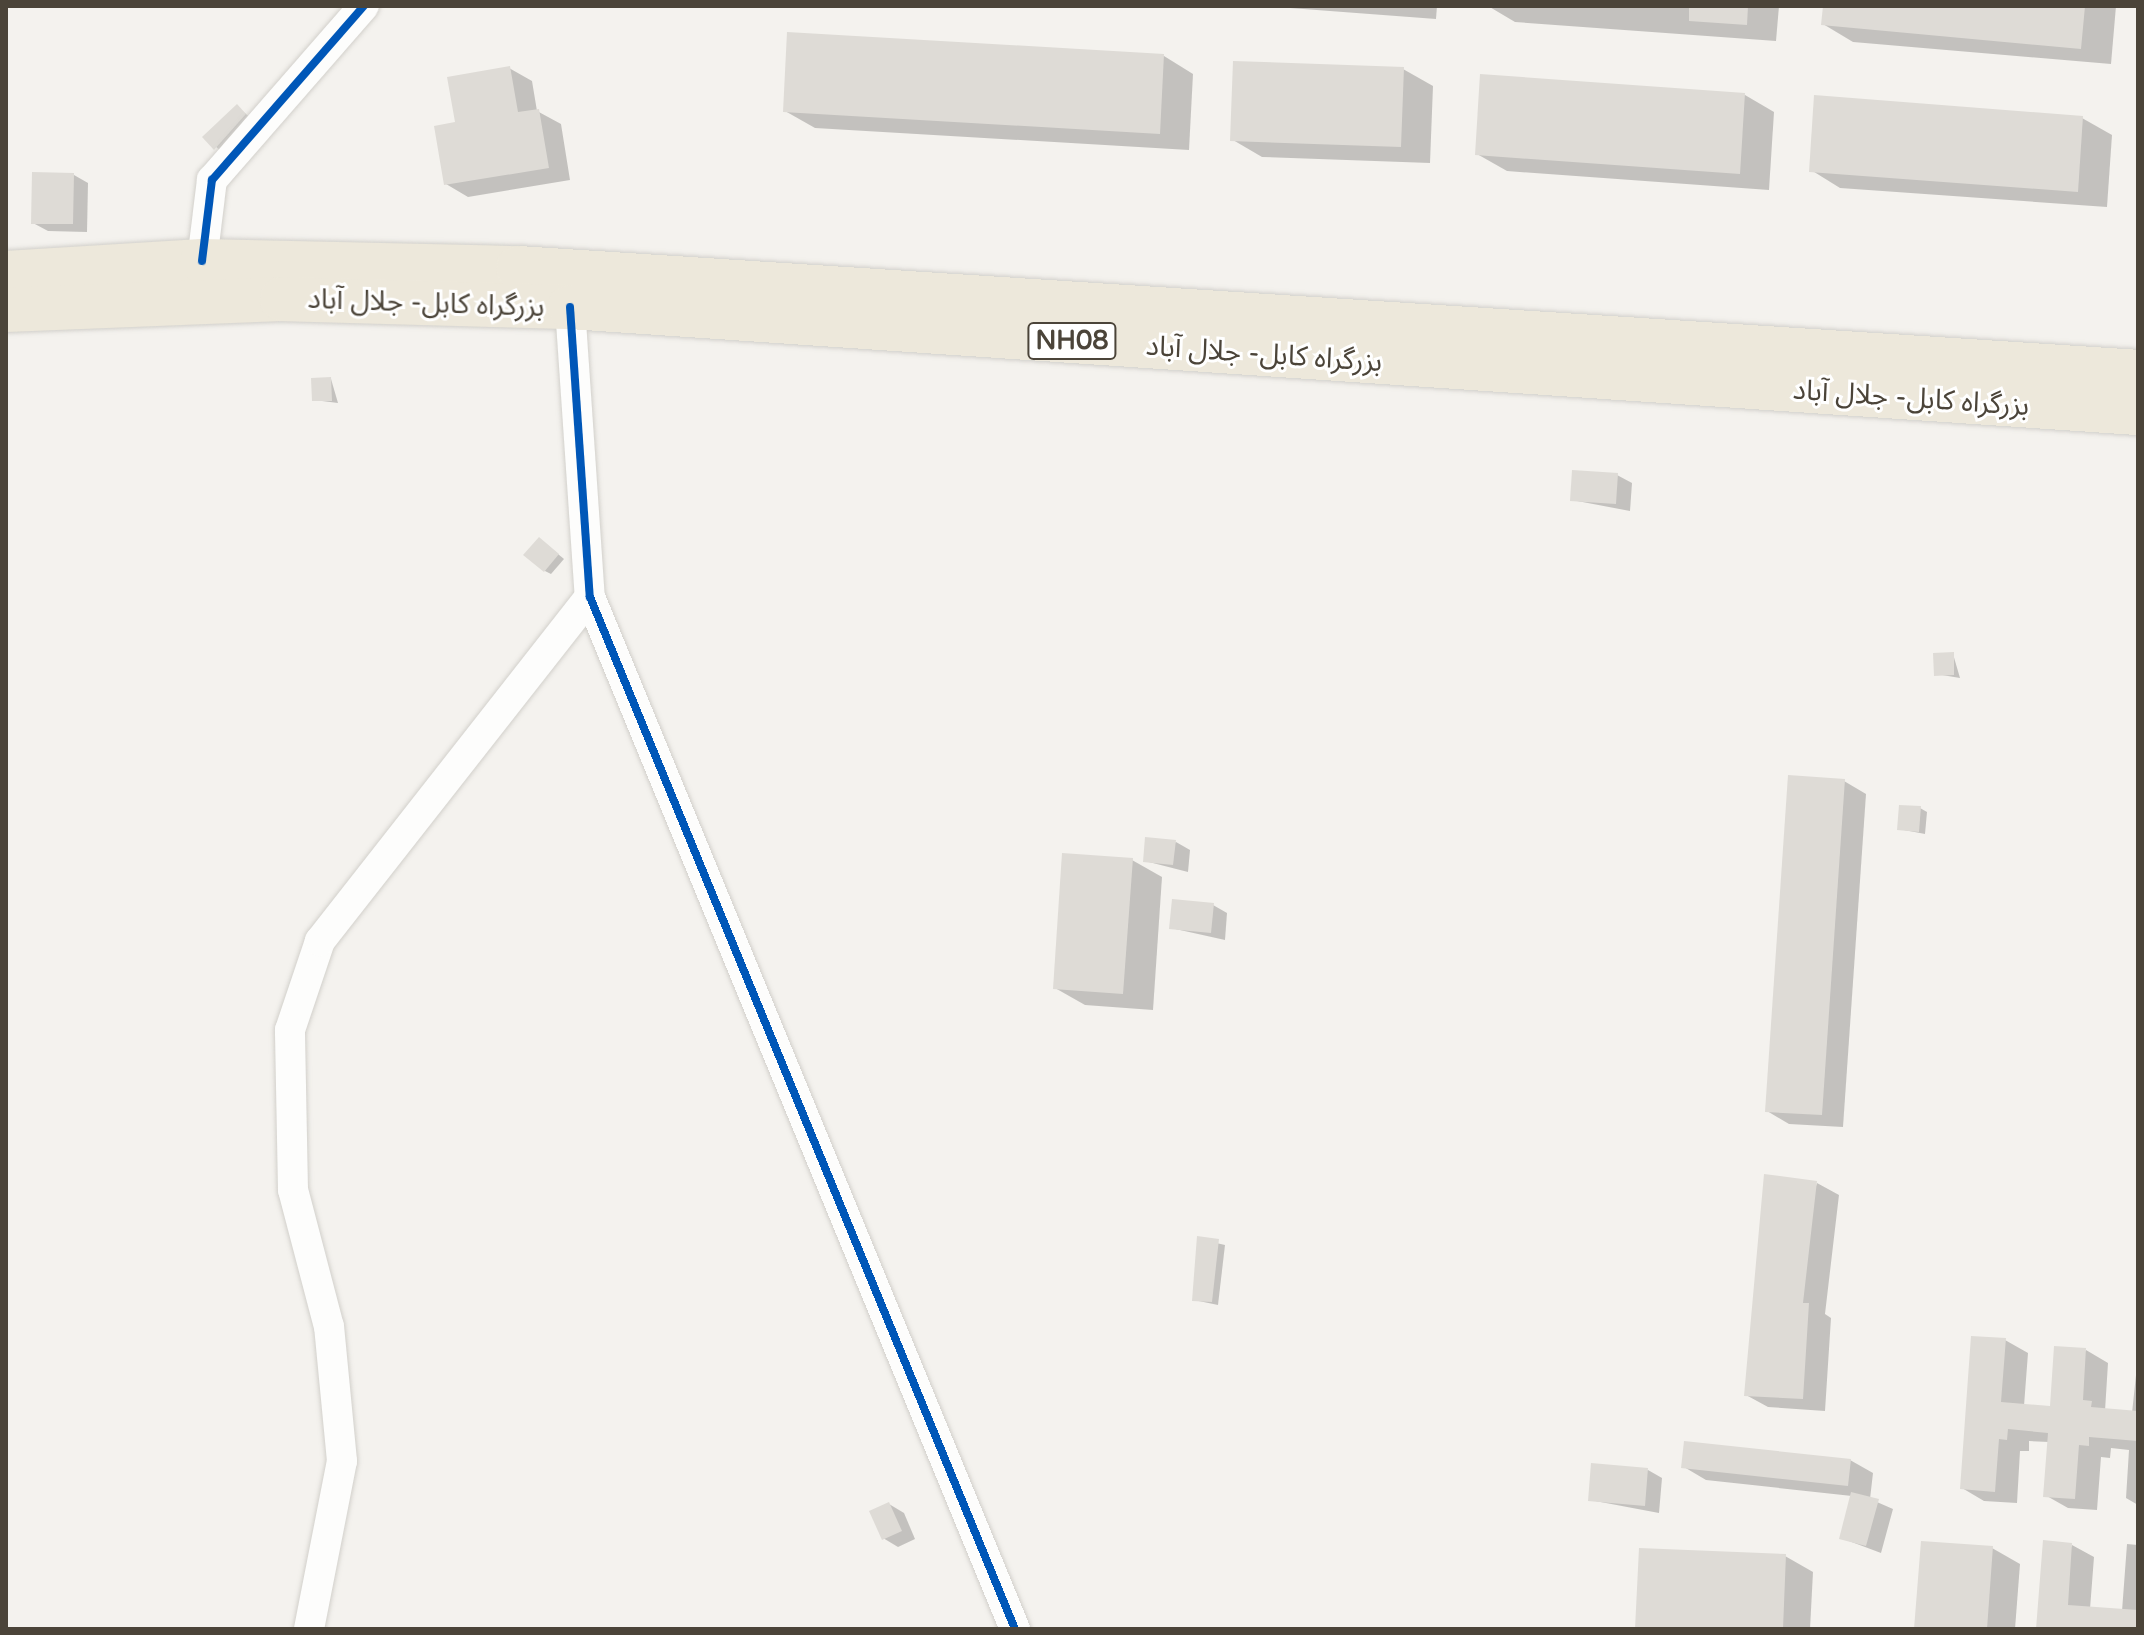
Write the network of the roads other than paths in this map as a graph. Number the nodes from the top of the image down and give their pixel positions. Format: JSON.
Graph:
{"nodes":[{"id":1,"x":364,"y":6,"type":"edge"},
{"id":2,"x":202,"y":261,"type":"junction"},
{"id":3,"x":6,"y":273,"type":"edge"},
{"id":4,"x":283,"y":280,"type":"junction"},
{"id":5,"x":518,"y":287,"type":"junction"},
{"id":6,"x":674,"y":296,"type":"junction"},
{"id":7,"x":570,"y":307,"type":"junction"},
{"id":8,"x":6,"y":310,"type":"edge"},
{"id":9,"x":2122,"y":391,"type":"edge"},
{"id":10,"x":590,"y":597,"type":"junction"},
{"id":11,"x":309,"y":1629,"type":"edge"},
{"id":12,"x":1015,"y":1629,"type":"edge"}],
"edges":[{"from":1,"to":2,"type":"street"},
{"from":2,"to":3,"type":"highway","name":"بزرگراه کابل- جلال آباد","number":"NH08"},
{"from":2,"to":4,"type":"highway","name":"بزرگراه کابل- جلال آباد","number":"NH08"},
{"from":4,"to":5,"type":"highway","name":"بزرگراه کابل- جلال آباد","number":"NH08"},
{"from":4,"to":8,"type":"highway","name":"بزرگراه کابل- جلال آباد","number":"NH08"},
{"from":5,"to":6,"type":"highway","name":"بزرگراه کابل- جلال آباد","number":"NH08"},
{"from":5,"to":7,"type":"highway","name":"بزرگراه کابل- جلال آباد","number":"NH08"},
{"from":6,"to":7,"type":"highway","name":"بزرگراه کابل- جلال آباد","number":"NH08"},
{"from":6,"to":9,"type":"highway","name":"بزرگراه کابل- جلال آباد","number":"NH08"},
{"from":7,"to":10,"type":"street"},
{"from":10,"to":11,"type":"street"},
{"from":10,"to":12,"type":"street"}]}
